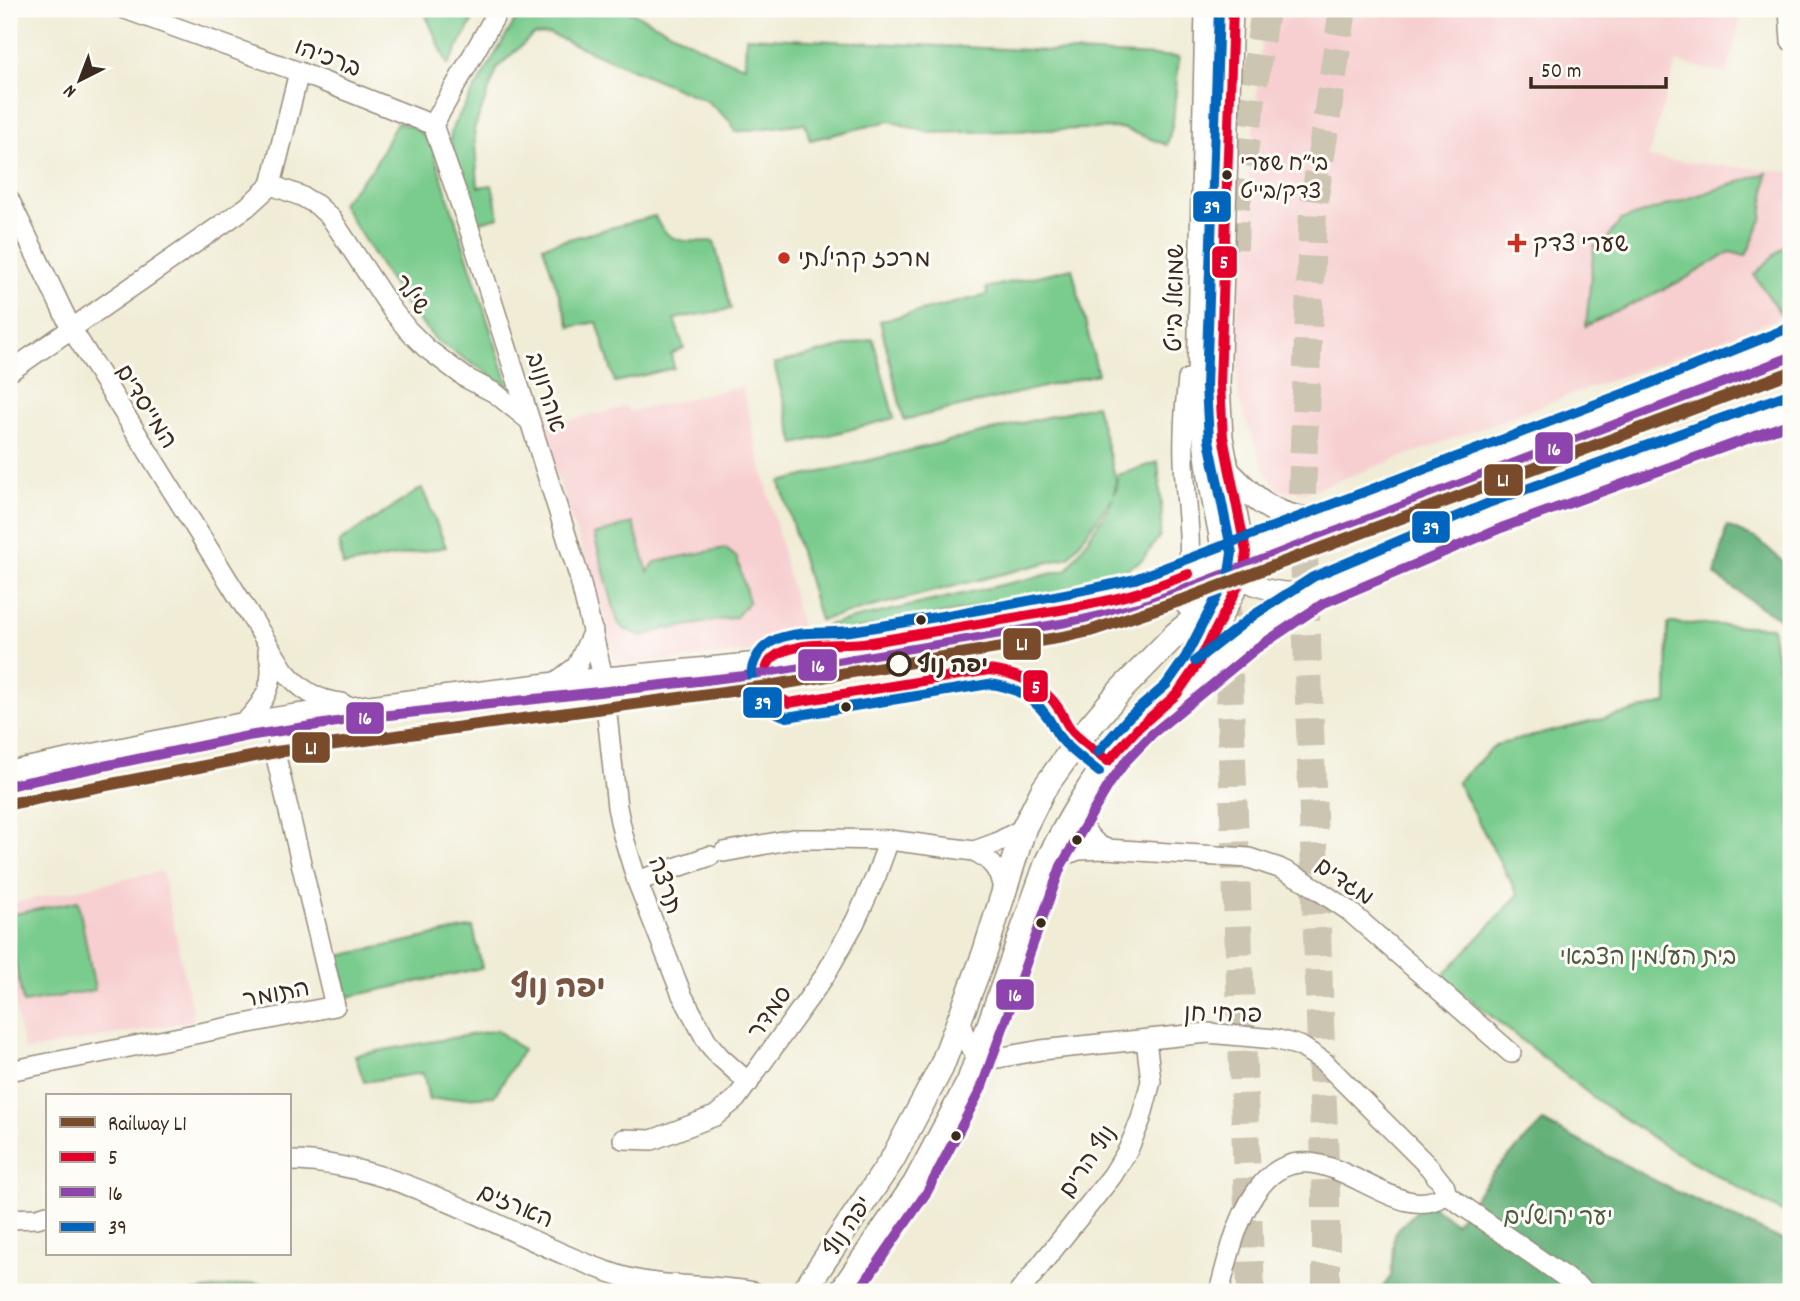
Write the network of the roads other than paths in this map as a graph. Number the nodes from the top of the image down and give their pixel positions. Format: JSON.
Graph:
{"nodes":[{"id":1,"x":125,"y":9,"type":"edge"},
{"id":2,"x":499,"y":9,"type":"edge"},
{"id":3,"x":1205,"y":9,"type":"edge"},
{"id":4,"x":1233,"y":9,"type":"edge"},
{"id":5,"x":1789,"y":9,"type":"edge"},
{"id":6,"x":1791,"y":41,"type":"edge"},
{"id":7,"x":299,"y":72,"type":"junction"},
{"id":8,"x":433,"y":125,"type":"junction"},
{"id":9,"x":271,"y":185,"type":"junction"},
{"id":10,"x":9,"y":199,"type":"edge"},
{"id":11,"x":1198,"y":291,"type":"junction"},
{"id":12,"x":71,"y":328,"type":"junction"},
{"id":13,"x":1791,"y":342,"type":"edge"},
{"id":14,"x":9,"y":372,"type":"edge"},
{"id":15,"x":1791,"y":408,"type":"edge"},
{"id":16,"x":530,"y":421,"type":"junction"},
{"id":17,"x":1229,"y":473,"type":"junction"},
{"id":18,"x":1328,"y":520,"type":"junction"},
{"id":19,"x":1246,"y":552,"type":"junction"},
{"id":20,"x":1224,"y":561,"type":"junction"},
{"id":21,"x":1189,"y":574,"type":"junction"},
{"id":22,"x":1243,"y":577,"type":"junction"},
{"id":23,"x":1157,"y":586,"type":"junction"},
{"id":24,"x":1318,"y":590,"type":"junction"},
{"id":25,"x":1191,"y":607,"type":"junction"},
{"id":26,"x":258,"y":631,"type":"junction"},
{"id":27,"x":593,"y":631,"type":"junction"},
{"id":28,"x":1205,"y":650,"type":"junction"},
{"id":29,"x":603,"y":677,"type":"junction"},
{"id":30,"x":556,"y":682,"type":"junction"},
{"id":31,"x":1177,"y":694,"type":"junction"},
{"id":32,"x":360,"y":704,"type":"junction"},
{"id":33,"x":296,"y":714,"type":"junction"},
{"id":34,"x":245,"y":722,"type":"junction"},
{"id":35,"x":9,"y":771,"type":"edge"},
{"id":36,"x":1079,"y":804,"type":"junction"},
{"id":37,"x":1024,"y":828,"type":"junction"},
{"id":38,"x":889,"y":840,"type":"junction"},
{"id":39,"x":1106,"y":849,"type":"junction"},
{"id":40,"x":974,"y":851,"type":"junction"},
{"id":41,"x":1048,"y":860,"type":"junction"},
{"id":42,"x":643,"y":879,"type":"junction"},
{"id":43,"x":1003,"y":891,"type":"junction"},
{"id":44,"x":961,"y":1020,"type":"junction"},
{"id":45,"x":1146,"y":1040,"type":"junction"},
{"id":46,"x":1511,"y":1053,"type":"dead end"},
{"id":47,"x":980,"y":1058,"type":"junction"},
{"id":48,"x":9,"y":1071,"type":"edge"},
{"id":49,"x":749,"y":1083,"type":"junction"},
{"id":50,"x":623,"y":1139,"type":"dead end"},
{"id":51,"x":290,"y":1161,"type":"edge"},
{"id":52,"x":1446,"y":1194,"type":"junction"},
{"id":53,"x":46,"y":1215,"type":"edge"},
{"id":54,"x":9,"y":1219,"type":"edge"},
{"id":55,"x":727,"y":1291,"type":"edge"},
{"id":56,"x":754,"y":1292,"type":"edge"},
{"id":57,"x":803,"y":1292,"type":"edge"},
{"id":58,"x":841,"y":1292,"type":"edge"},
{"id":59,"x":1019,"y":1292,"type":"edge"},
{"id":60,"x":1219,"y":1292,"type":"edge"},
{"id":61,"x":1586,"y":1292,"type":"edge"}],
"edges":[{"from":1,"to":7,"type":"street","name":"ברכיהו"},
{"from":2,"to":8,"type":"street"},
{"from":3,"to":11,"type":"street","name":"שמואל בייט"},
{"from":4,"to":17,"type":"street","name":"שמואל בייט"},
{"from":5,"to":6,"type":"street"},
{"from":7,"to":8,"type":"street","name":"ברכיהו"},
{"from":7,"to":9,"type":"street"},
{"from":8,"to":16,"type":"street","name":"אהרונוב"},
{"from":9,"to":12,"type":"street"},
{"from":9,"to":16,"type":"street","name":"שילר"},
{"from":10,"to":12,"type":"street","name":"המייסדים"},
{"from":11,"to":20,"type":"street","name":"שמואל בייט"},
{"from":11,"to":21,"type":"street"},
{"from":12,"to":14,"type":"street"},
{"from":12,"to":26,"type":"street","name":"המייסדים"},
{"from":13,"to":18,"type":"main road"},
{"from":15,"to":24,"type":"main road","name":"יפה נוף"},
{"from":16,"to":27,"type":"street","name":"אהרונוב"},
{"from":17,"to":18,"type":"main road"},
{"from":17,"to":19,"type":"street","name":"שמואל בייט"},
{"from":18,"to":19,"type":"street"},
{"from":18,"to":22,"type":"main road","name":"יפה נוף"},
{"from":19,"to":20,"type":"street"},
{"from":19,"to":22,"type":"street","name":"שמואל בייט"},
{"from":20,"to":21,"type":"street"},
{"from":20,"to":22,"type":"street"},
{"from":21,"to":23,"type":"street"},
{"from":21,"to":25,"type":"main road"},
{"from":22,"to":24,"type":"street"},
{"from":22,"to":25,"type":"main road","name":"יפה נוף"},
{"from":22,"to":28,"type":"street","name":"שמואל בייט"},
{"from":23,"to":25,"type":"main road"},
{"from":23,"to":29,"type":"street"},
{"from":24,"to":31,"type":"main road","name":"יפה נוף"},
{"from":25,"to":28,"type":"main road"},
{"from":25,"to":37,"type":"main road","name":"יפה נוף"},
{"from":26,"to":32,"type":"street","name":"המייסדים"},
{"from":26,"to":34,"type":"street","name":"המייסדים"},
{"from":27,"to":29,"type":"street","name":"אהרונוב"},
{"from":27,"to":30,"type":"street"},
{"from":28,"to":31,"type":"main road"},
{"from":29,"to":30,"type":"street"},
{"from":29,"to":42,"type":"street","name":"תרצה"},
{"from":30,"to":32,"type":"street"},
{"from":31,"to":36,"type":"main road","name":"יפה נוף"},
{"from":32,"to":33,"type":"street"},
{"from":33,"to":34,"type":"street"},
{"from":33,"to":48,"type":"street","name":"התומר"},
{"from":34,"to":35,"type":"street"},
{"from":36,"to":39,"type":"street"},
{"from":36,"to":41,"type":"main road","name":"יפה נוף"},
{"from":37,"to":40,"type":"street"},
{"from":37,"to":43,"type":"main road","name":"יפה נוף"},
{"from":38,"to":40,"type":"street"},
{"from":38,"to":42,"type":"street"},
{"from":38,"to":49,"type":"street","name":"סמדר"},
{"from":39,"to":41,"type":"street","name":"מגדים"},
{"from":39,"to":46,"type":"street","name":"מגדים"},
{"from":40,"to":43,"type":"street"},
{"from":41,"to":47,"type":"main road","name":"יפה נוף"},
{"from":42,"to":49,"type":"street","name":"תרצה"},
{"from":43,"to":44,"type":"main road","name":"יפה נוף"},
{"from":44,"to":47,"type":"street"},
{"from":44,"to":57,"type":"main road","name":"יפה נוף"},
{"from":45,"to":47,"type":"street","name":"פרחי חן"},
{"from":45,"to":52,"type":"street","name":"פרחי חן"},
{"from":45,"to":59,"type":"street","name":"נוף הרים"},
{"from":47,"to":58,"type":"main road","name":"יפה נוף"},
{"from":49,"to":50,"type":"street","name":"סמדר"},
{"from":51,"to":55,"type":"street","name":"הארזים"},
{"from":52,"to":60,"type":"street"},
{"from":52,"to":61,"type":"street"},
{"from":53,"to":54,"type":"street"},
{"from":55,"to":56,"type":"street","name":"הארזים"}]}
